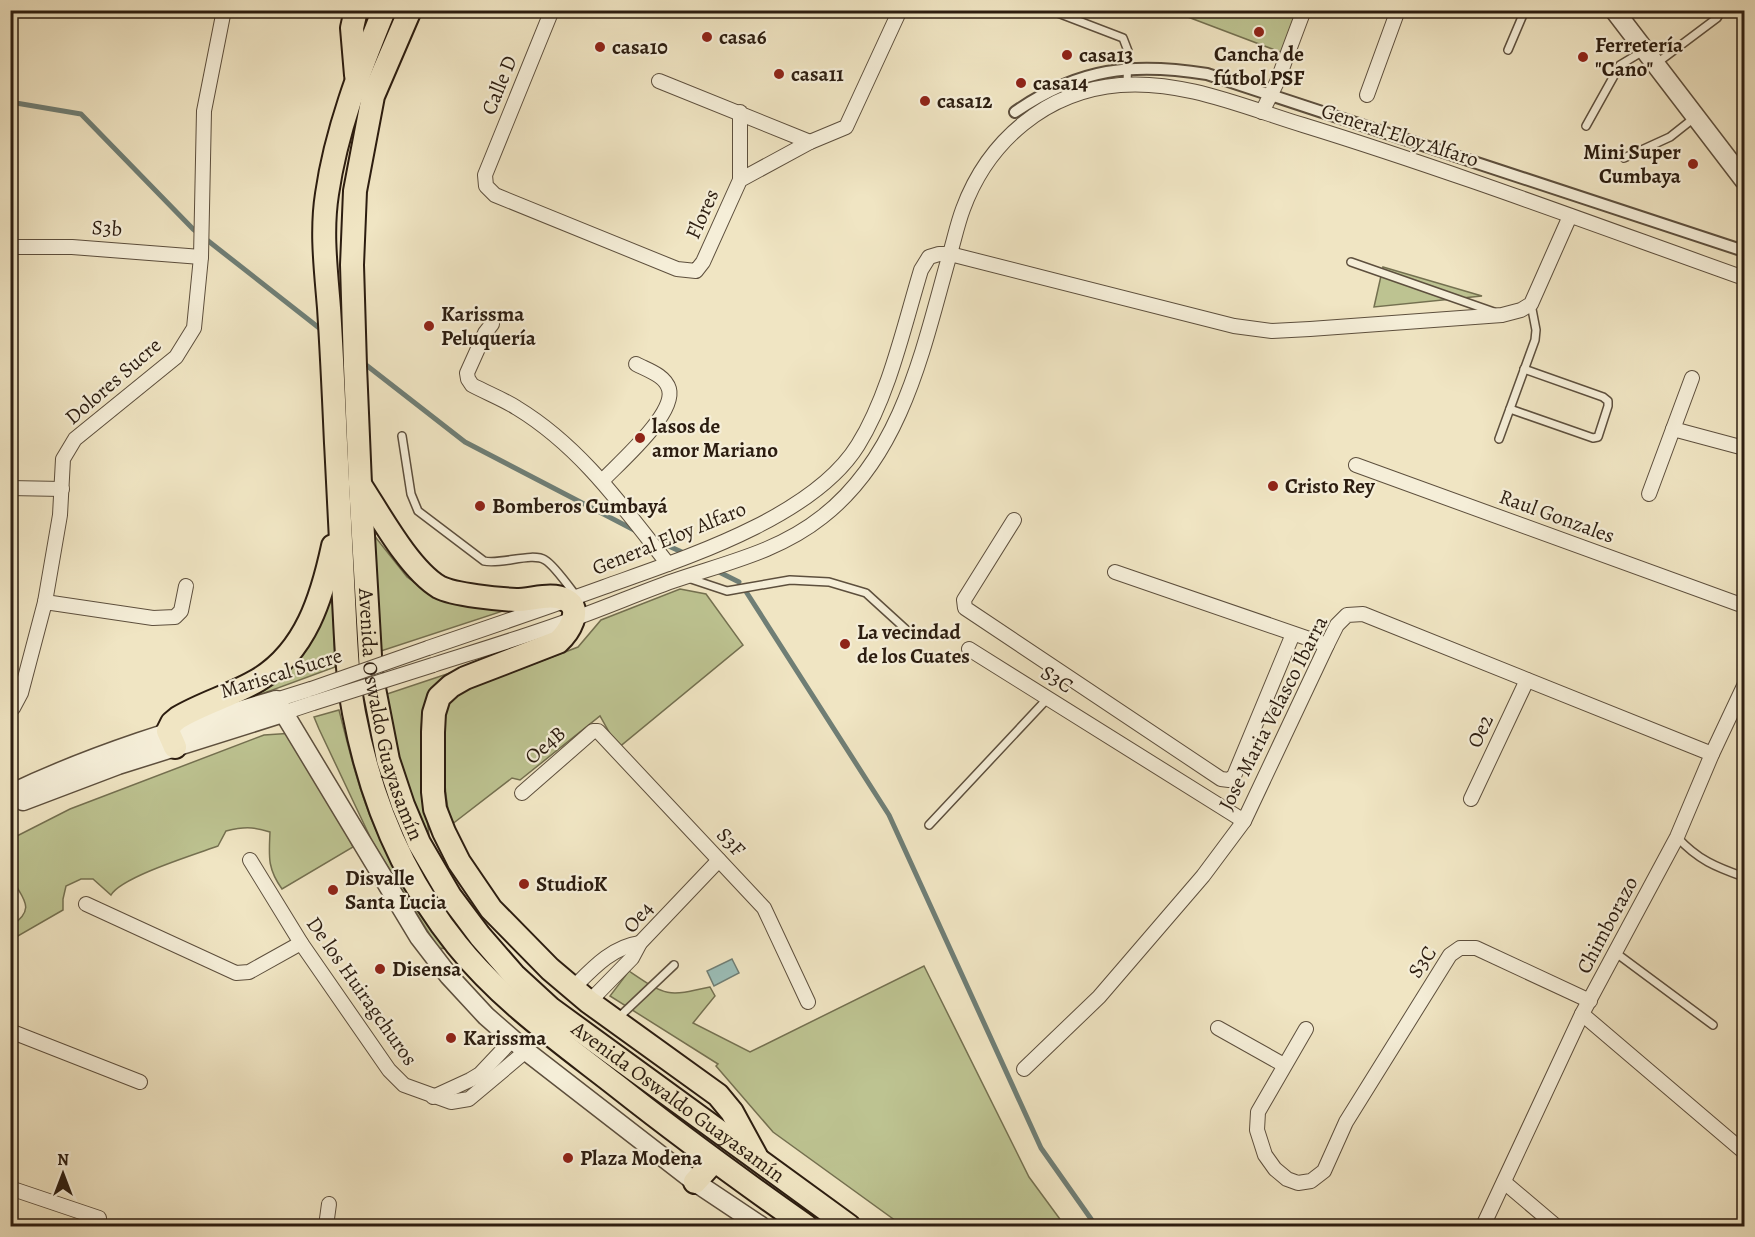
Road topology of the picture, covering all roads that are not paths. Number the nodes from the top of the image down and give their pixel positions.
1 (356, 10) edge
2 (384, 10) edge
3 (410, 10) edge
4 (421, 10) edge
5 (552, 10) edge
6 (900, 10) edge
7 (1050, 10) edge
8 (1304, 10) edge
9 (1398, 10) edge
10 (1525, 10) edge
11 (1614, 10) edge
12 (1722, 10) edge
13 (219, 12) edge
14 (1508, 50) dead end
15 (392, 53) junction
16 (1650, 57) junction
17 (1128, 70) junction
18 (659, 81) dead end
19 (357, 83) junction
20 (1127, 85) junction
21 (1270, 95) junction
22 (1367, 95) dead end
23 (740, 112) junction
24 (1015, 112) dead end
25 (1262, 112) junction
26 (1696, 117) junction
27 (1586, 126) dead end
28 (810, 142) junction
29 (1624, 158) dead end
30 (485, 175) joint
31 (740, 180) junction
32 (1744, 180) edge
33 (1570, 216) junction
34 (10, 247) edge
35 (1744, 251) edge
36 (950, 254) junction
37 (201, 257) junction
38 (1351, 262) dead end
39 (1744, 278) edge
40 (1531, 304) junction
41 (1502, 315) junction
42 (492, 324) dead end
43 (636, 364) dead end
44 (1524, 369) junction
45 (1692, 378) dead end
46 (1510, 409) junction
47 (1673, 429) junction
48 (402, 436) dead end
49 (1499, 439) dead end
50 (1744, 448) edge
51 (1356, 465) dead end
52 (602, 481) junction
53 (360, 484) junction
54 (10, 488) edge
55 (62, 489) junction
56 (1649, 494) dead end
57 (339, 512) junction
58 (1014, 520) dead end
59 (668, 564) junction
60 (1115, 572) dead end
61 (686, 577) junction
62 (186, 586) dead end
63 (45, 602) junction
64 (573, 605) junction
65 (1744, 606) edge
66 (911, 634) dead end
67 (1293, 634) junction
68 (1327, 645) junction
69 (969, 649) dead end
70 (1527, 680) junction
71 (1744, 686) edge
72 (312, 696) junction
73 (1048, 698) junction
74 (280, 706) junction
75 (13, 708) dead end
76 (596, 730) joint
77 (172, 739) junction
78 (1712, 754) junction
79 (522, 793) dead end
80 (10, 794) edge
81 (1471, 799) dead end
82 (10, 806) edge
83 (1244, 821) junction
84 (929, 825) dead end
85 (1677, 837) junction
86 (250, 860) dead end
87 (720, 860) junction
88 (1744, 877) edge
89 (86, 904) dead end
90 (301, 943) junction
91 (640, 943) junction
92 (1616, 953) junction
93 (674, 965) dead end
94 (581, 995) junction
95 (1590, 1001) junction
96 (808, 1002) dead end
97 (1582, 1014) junction
98 (615, 1020) junction
99 (1713, 1025) dead end
100 (1218, 1028) dead end
101 (1306, 1029) dead end
102 (10, 1031) edge
103 (520, 1045) junction
104 (1284, 1065) junction
105 (1024, 1069) dead end
106 (140, 1082) dead end
107 (1744, 1152) edge
108 (758, 1160) junction
109 (714, 1161) junction
110 (695, 1182) junction
111 (1504, 1182) junction
112 (10, 1188) edge
113 (328, 1204) dead end
114 (99, 1218) dead end
115 (326, 1227) edge
116 (760, 1227) edge
117 (806, 1227) edge
118 (849, 1227) edge
119 (1483, 1227) edge
120 (1556, 1227) edge

1 - 19 main road
2 - 19 main road, Avenida Oswaldo Guayasamín
3 - 15 main road, Avenida Oswaldo Guayasamín
4 - 15 main road
5 - 30 street, Calle D
6 - 28 street, Flores
7 - 17 lane
8 - 21 street
9 - 22 street
10 - 14 lane
11 - 16 street
12 - 16 lane
13 - 37 street, Dolores Sucre
15 - 53 main road, Avenida Oswaldo Guayasamín
16 - 26 street
16 - 27 lane
17 - 20 lane
17 - 21 street
17 - 24 street
18 - 23 street
19 - 57 main road, Avenida Oswaldo Guayasamín
20 - 25 street, General Eloy Alfaro
20 - 36 street, General Eloy Alfaro
21 - 25 street
21 - 35 street
23 - 28 street
23 - 31 street
25 - 33 street, General Eloy Alfaro
26 - 29 lane
26 - 32 street
28 - 31 street, Flores
30 - 31 street, Flores
33 - 39 street, General Eloy Alfaro
33 - 40 street
34 - 37 street, S3b
36 - 41 street
36 - 59 street, General Eloy Alfaro
36 - 61 street, General Eloy Alfaro
37 - 55 street, Dolores Sucre
38 - 41 lane
40 - 41 street
40 - 44 lane
42 - 52 street
43 - 52 street
44 - 46 lane
44 - 46 lane
45 - 47 street
46 - 49 lane
47 - 50 street
47 - 56 street
48 - 64 lane
51 - 65 street, Raul Gonzales
52 - 59 street
53 - 64 main road
53 - 108 main road, Avenida Oswaldo Guayasamín
54 - 55 street
55 - 63 street, Dolores Sucre
57 - 77 main road
57 - 109 main road, Avenida Oswaldo Guayasamín
58 - 67 street
59 - 64 street, General Eloy Alfaro
60 - 67 street
61 - 64 street, General Eloy Alfaro
61 - 66 lane
62 - 63 street
63 - 75 street, Dolores Sucre
64 - 72 street, Mariscal Sucre, bridge
64 - 72 street, bridge
64 - 94 main road
67 - 68 street
68 - 70 street, Jose Maria Velasco Ibarra
68 - 83 street, Jose Maria Velasco Ibarra
69 - 73 street, S3C
70 - 78 street, Jose Maria Velasco Ibarra
70 - 81 street, Oe2
71 - 78 street, Chimborazo
72 - 74 street, Mariscal Sucre
73 - 83 street, S3C
73 - 84 lane
74 - 77 street, Mariscal Sucre
74 - 103 street
76 - 79 street, Oe4B
76 - 87 street, S3F
77 - 80 street, Mariscal Sucre
77 - 82 street, Mariscal Sucre
78 - 85 street, Chimborazo
83 - 105 street, Jose Maria Velasco Ibarra
85 - 88 lane
85 - 92 street, Chimborazo
86 - 90 street, De los Huiragchuros
87 - 91 street, Oe4
87 - 96 street, S3F
89 - 90 street
90 - 103 street, De los Huiragchuros
91 - 94 street, Oe4
91 - 94 street
92 - 95 street, Chimborazo
92 - 99 lane
93 - 98 lane
94 - 98 main road
95 - 97 street, Chimborazo
95 - 104 street, S3C
97 - 107 street
97 - 111 street, Chimborazo
98 - 108 main road
100 - 104 street
101 - 104 street
102 - 106 street
103 - 110 street
108 - 118 main road, Avenida Oswaldo Guayasamín
109 - 110 main road
109 - 117 main road, Avenida Oswaldo Guayasamín
110 - 116 street
111 - 119 street, Chimborazo
111 - 120 street
112 - 114 street
113 - 115 street

